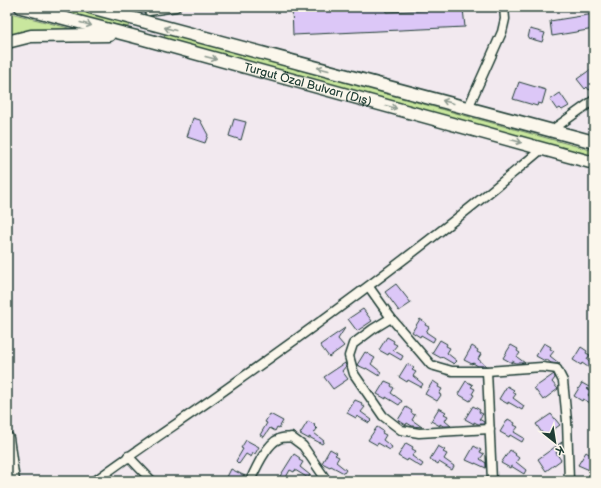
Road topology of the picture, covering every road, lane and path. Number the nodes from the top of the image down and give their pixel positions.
1 (21, 7) edge
2 (90, 7) edge
3 (176, 7) edge
4 (504, 7) edge
5 (149, 11) dead end
6 (124, 34) junction
7 (7, 42) edge
8 (594, 100) edge
9 (468, 108) junction
10 (552, 130) junction
11 (594, 142) edge
12 (543, 148) junction
13 (594, 163) edge
14 (369, 287) junction
15 (391, 318) junction
16 (487, 371) junction
17 (490, 429) junction
18 (7, 438) edge
19 (128, 456) junction
20 (13, 481) edge
21 (95, 481) edge
22 (152, 481) edge
23 (250, 481) edge
24 (326, 481) edge
25 (492, 481) edge
26 (569, 481) edge

1 -> 6 main road, Turgut Özal Bulvarı (Dış)
9 -> 2 main road, Turgut Özal Bulvarı (Dış)
3 - 5 street
4 - 9 street
6 - 7 main road
6 -> 12 main road, Turgut Özal Bulvarı (Dış)
8 - 10 street
9 - 10 main road, Turgut Özal Bulvarı (Dış)
10 - 11 main road, Turgut Özal Bulvarı (Dış)
12 - 13 main road, Turgut Özal Bulvarı (Dış)
12 - 14 street
14 - 15 street
14 - 19 street
15 - 16 street
15 - 17 street
16 - 17 street
16 - 26 street
17 - 25 street
18 - 20 main road
19 - 21 street
19 - 22 street
23 - 24 street

